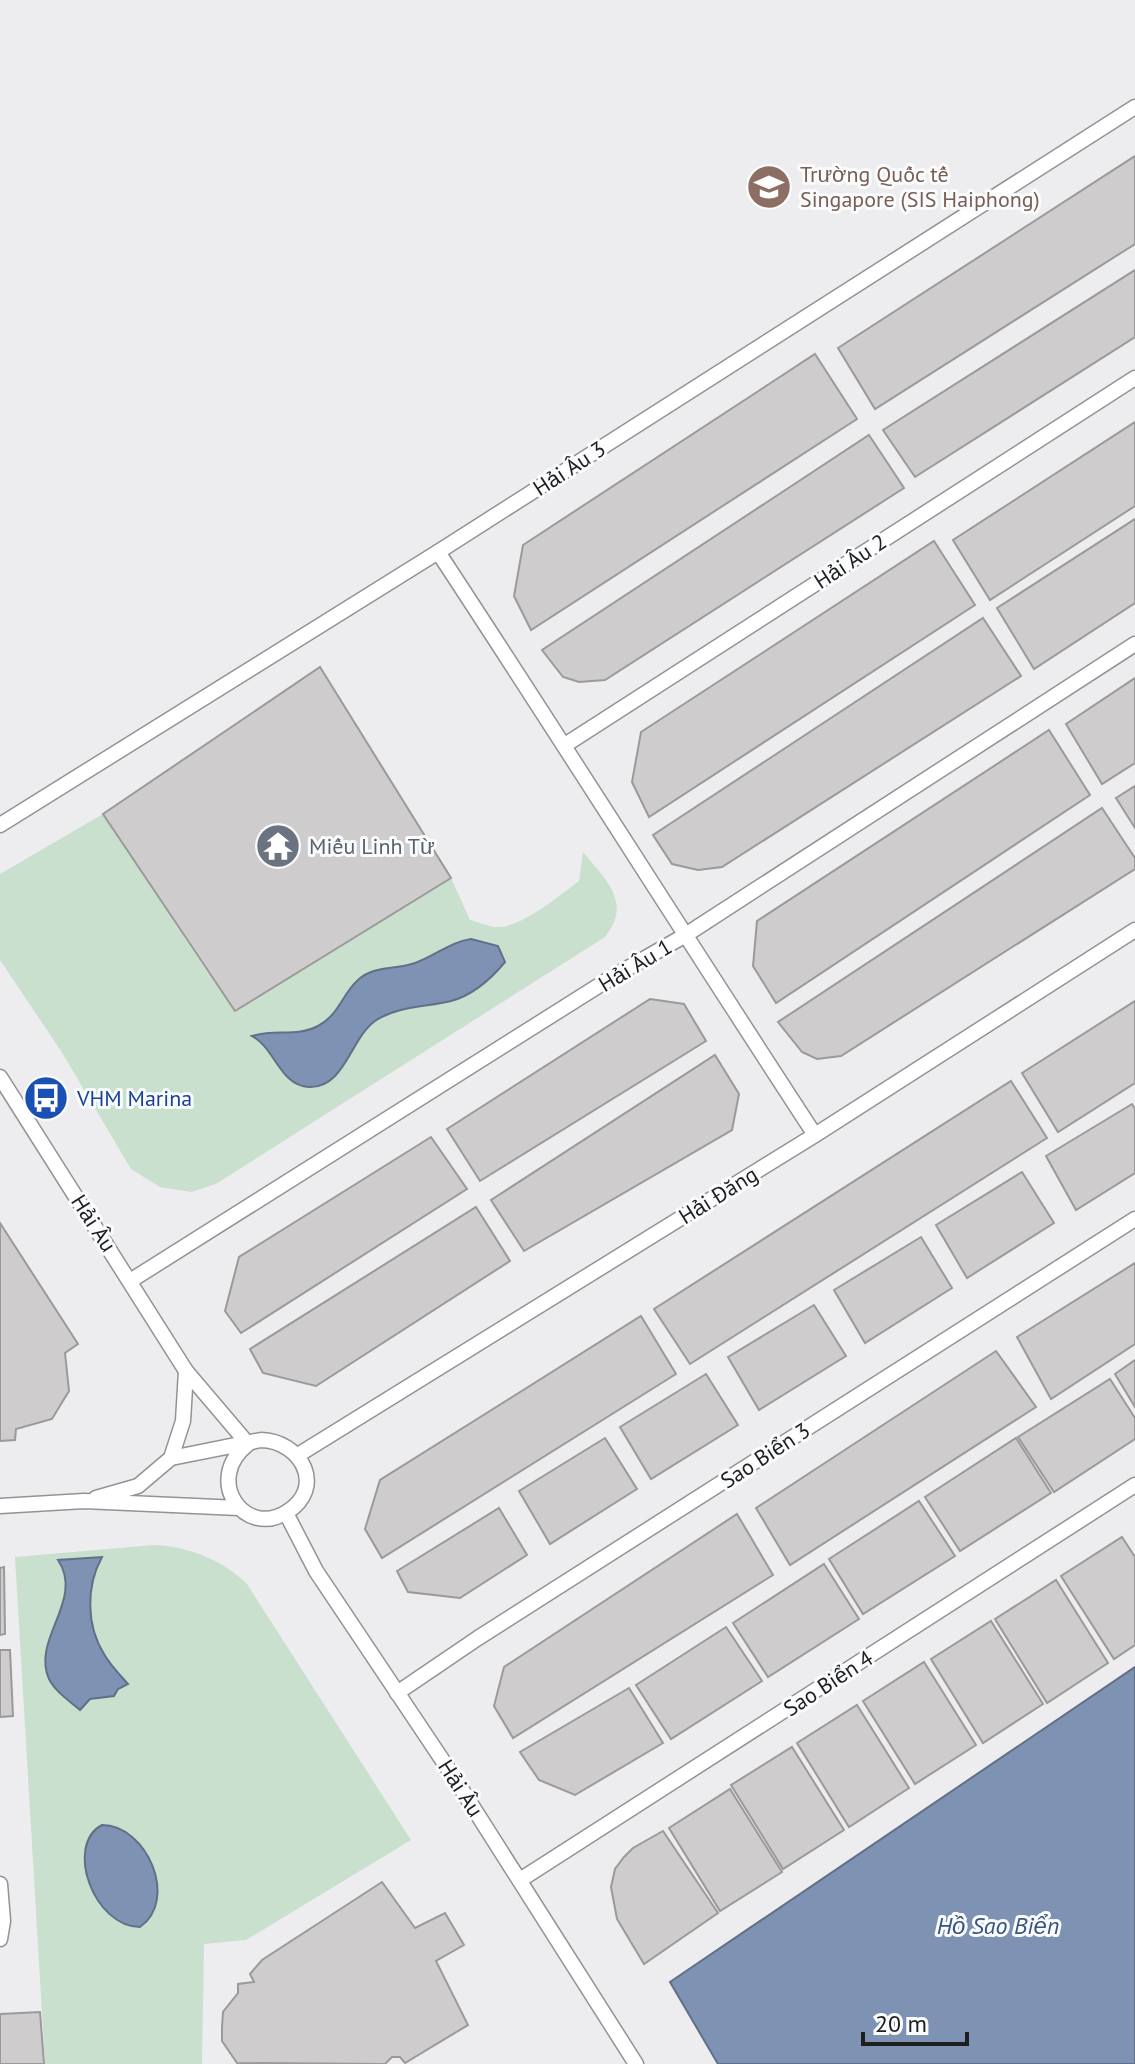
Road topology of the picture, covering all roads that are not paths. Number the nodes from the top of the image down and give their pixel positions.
1 (1135, 107) edge
2 (1135, 378) edge
3 (438, 552) junction
4 (1135, 644) edge
5 (565, 745) junction
6 (0, 825) edge
7 (1135, 930) edge
8 (684, 936) junction
9 (0, 1077) edge
10 (815, 1135) junction
11 (1135, 1219) edge
12 (130, 1281) junction
13 (186, 1371) junction
14 (248, 1444) junction
15 (298, 1455) junction
16 (171, 1458) junction
17 (1135, 1485) edge
18 (84, 1501) junction
19 (0, 1506) edge
20 (239, 1508) junction
21 (286, 1513) junction
22 (397, 1693) junction
23 (520, 1880) junction
24 (0, 1884) edge
25 (0, 1939) edge
26 (636, 2064) edge

1 - 3 lane, Hải Âu 3
2 - 5 lane, Hải Âu 2
3 - 5 lane
3 - 6 lane, Hải Âu 3
4 - 8 lane, Hải Âu 1
5 - 8 lane
7 - 10 lane, Hải Đăng
8 - 10 lane
8 - 12 lane, Hải Âu 1
9 - 12 lane, Hải Âu
10 - 15 lane, Hải Đăng
11 - 22 lane, Sao Biển 3
12 - 13 lane, Hải Âu
13 - 14 lane, Hải Âu
13 - 16 lane
14 - 15 lane
14 - 16 lane
14 - 20 lane
15 - 21 lane
16 - 18 lane
17 - 23 lane, Sao Biển 4
18 - 19 lane
18 - 20 lane
20 - 21 lane
21 - 22 lane, Hải Âu
22 - 23 lane, Hải Âu
23 - 26 lane, Hải Âu
24 - 25 lane

